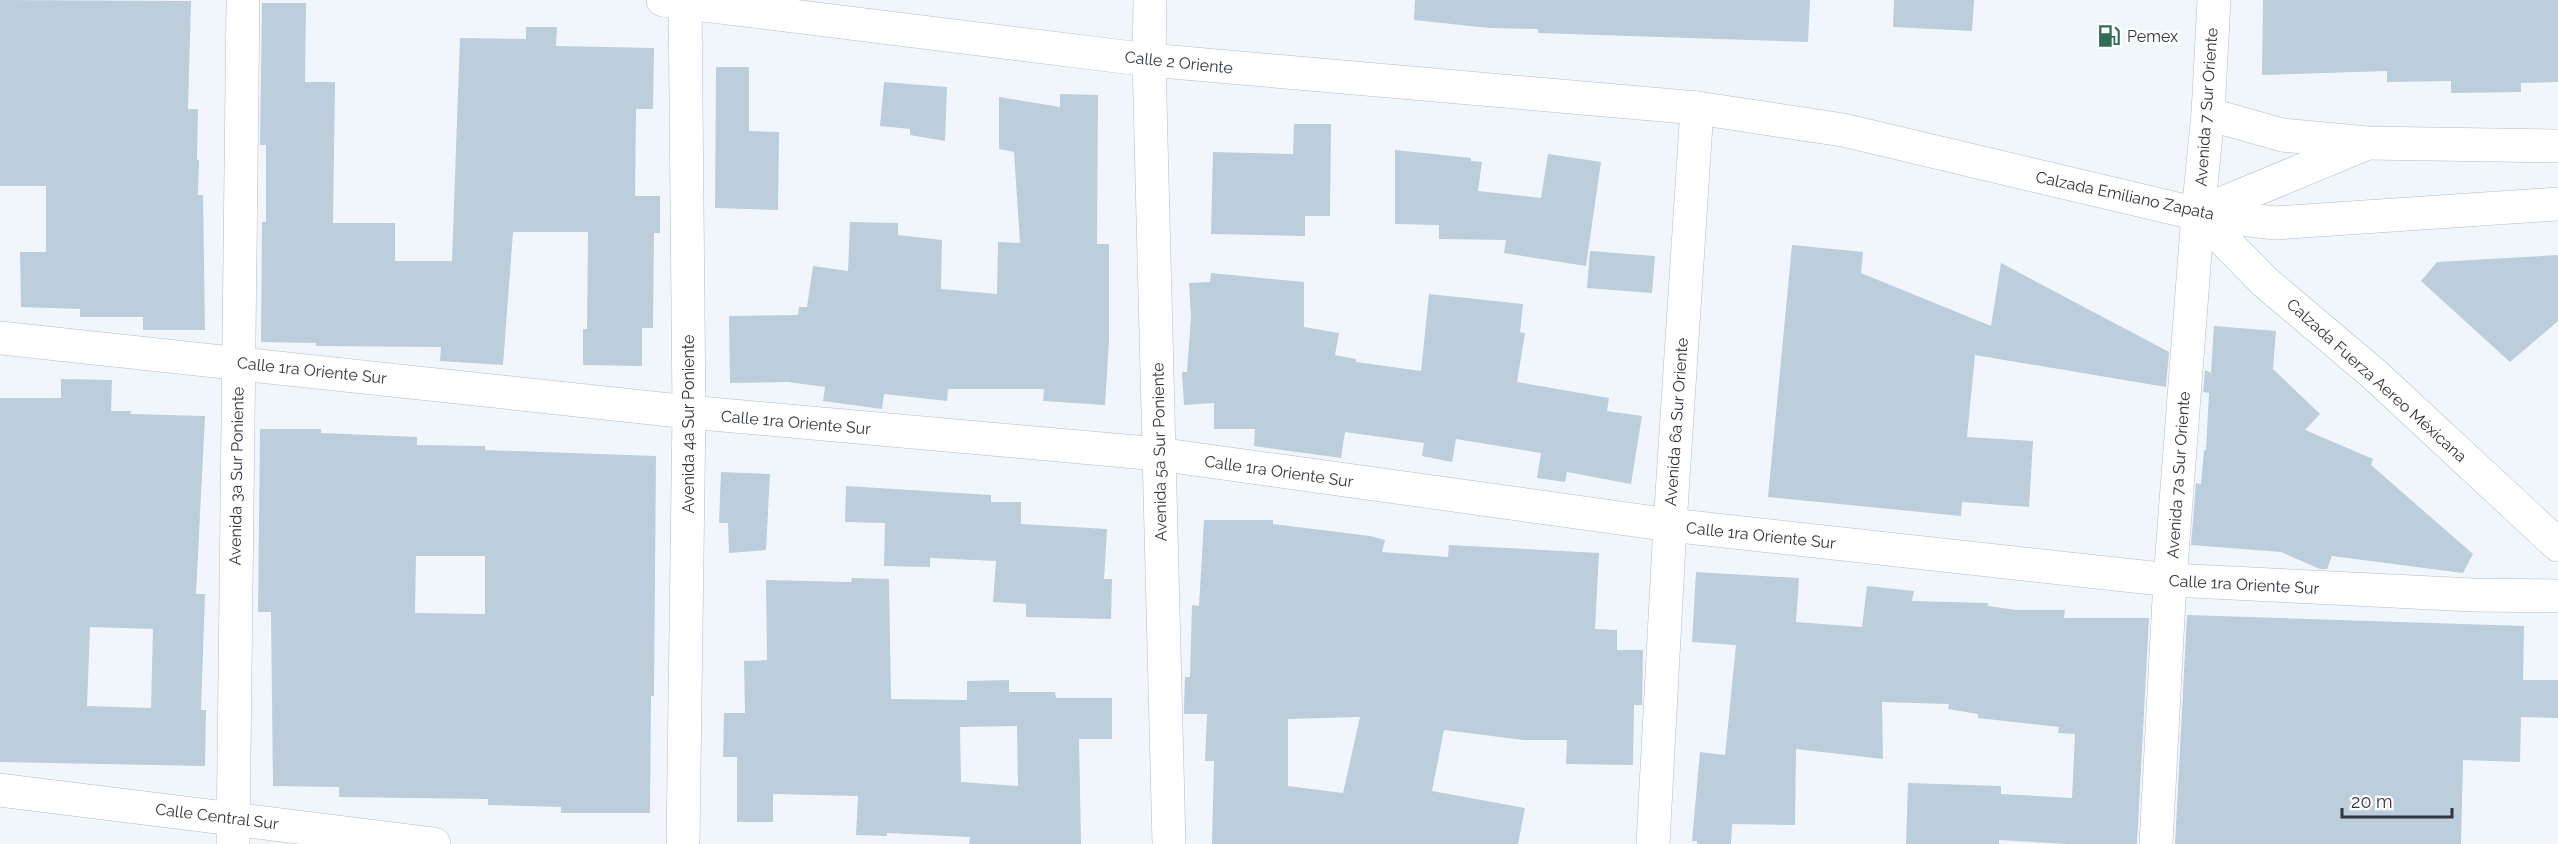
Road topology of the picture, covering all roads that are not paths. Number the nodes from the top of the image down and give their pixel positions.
1 (243, 0) edge
2 (1150, 0) edge
3 (2214, 0) edge
4 (678, 1) edge
5 (1149, 60) junction
6 (1697, 108) junction
7 (2208, 114) junction
8 (2367, 143) junction
9 (2558, 146) edge
10 (2558, 204) edge
11 (2198, 214) junction
12 (0, 338) edge
13 (237, 362) junction
14 (689, 412) junction
15 (1158, 454) junction
16 (1670, 525) junction
17 (2558, 545) edge
18 (2170, 580) junction
19 (2558, 596) edge
20 (0, 790) edge
21 (233, 831) edge
22 (434, 844) edge
23 (683, 844) edge
24 (1169, 844) edge
25 (1653, 844) edge
26 (2156, 844) edge

1 - 13 street, Avenida 3a Sur Poniente
2 - 5 street, Avenida 5a Sur Poniente
3 - 7 street, Avenida 7 Sur Oriente
4 - 5 street, Calle 2 Oriente
4 - 14 street, Avenida 4a Sur Poniente
5 - 6 street, Calle 2 Oriente
5 - 15 street, Avenida 5a Sur Poniente
6 - 11 street, Calzada Emiliano Zapata
6 - 16 street, Avenida 6a Sur Oriente
7 - 8 street
7 - 11 street, Avenida 7 Sur Oriente
8 - 9 street
8 - 11 street
10 - 11 street, Calzada Emiliano Zapata
11 - 17 street, Calzada Fuerza Aereo Méxicana
11 - 18 street, Avenida 7a Sur Oriente
12 - 13 street, Calle 1ra Oriente Sur
13 - 14 street, Calle 1ra Oriente Sur
13 - 21 street, Avenida 3a Sur Poniente
14 - 15 street, Calle 1ra Oriente Sur
14 - 23 street, Avenida 4a Sur Poniente
15 - 16 street, Calle 1ra Oriente Sur
15 - 24 street, Avenida 5a Sur Poniente
16 - 18 street, Calle 1ra Oriente Sur
16 - 25 street, Avenida 6a Sur Oriente
18 - 19 street, Calle 1ra Oriente Sur
18 - 26 street, Avenida 7a Sur Oriente
20 - 21 street, Calle Central Sur
21 - 22 street, Calle Central Sur

